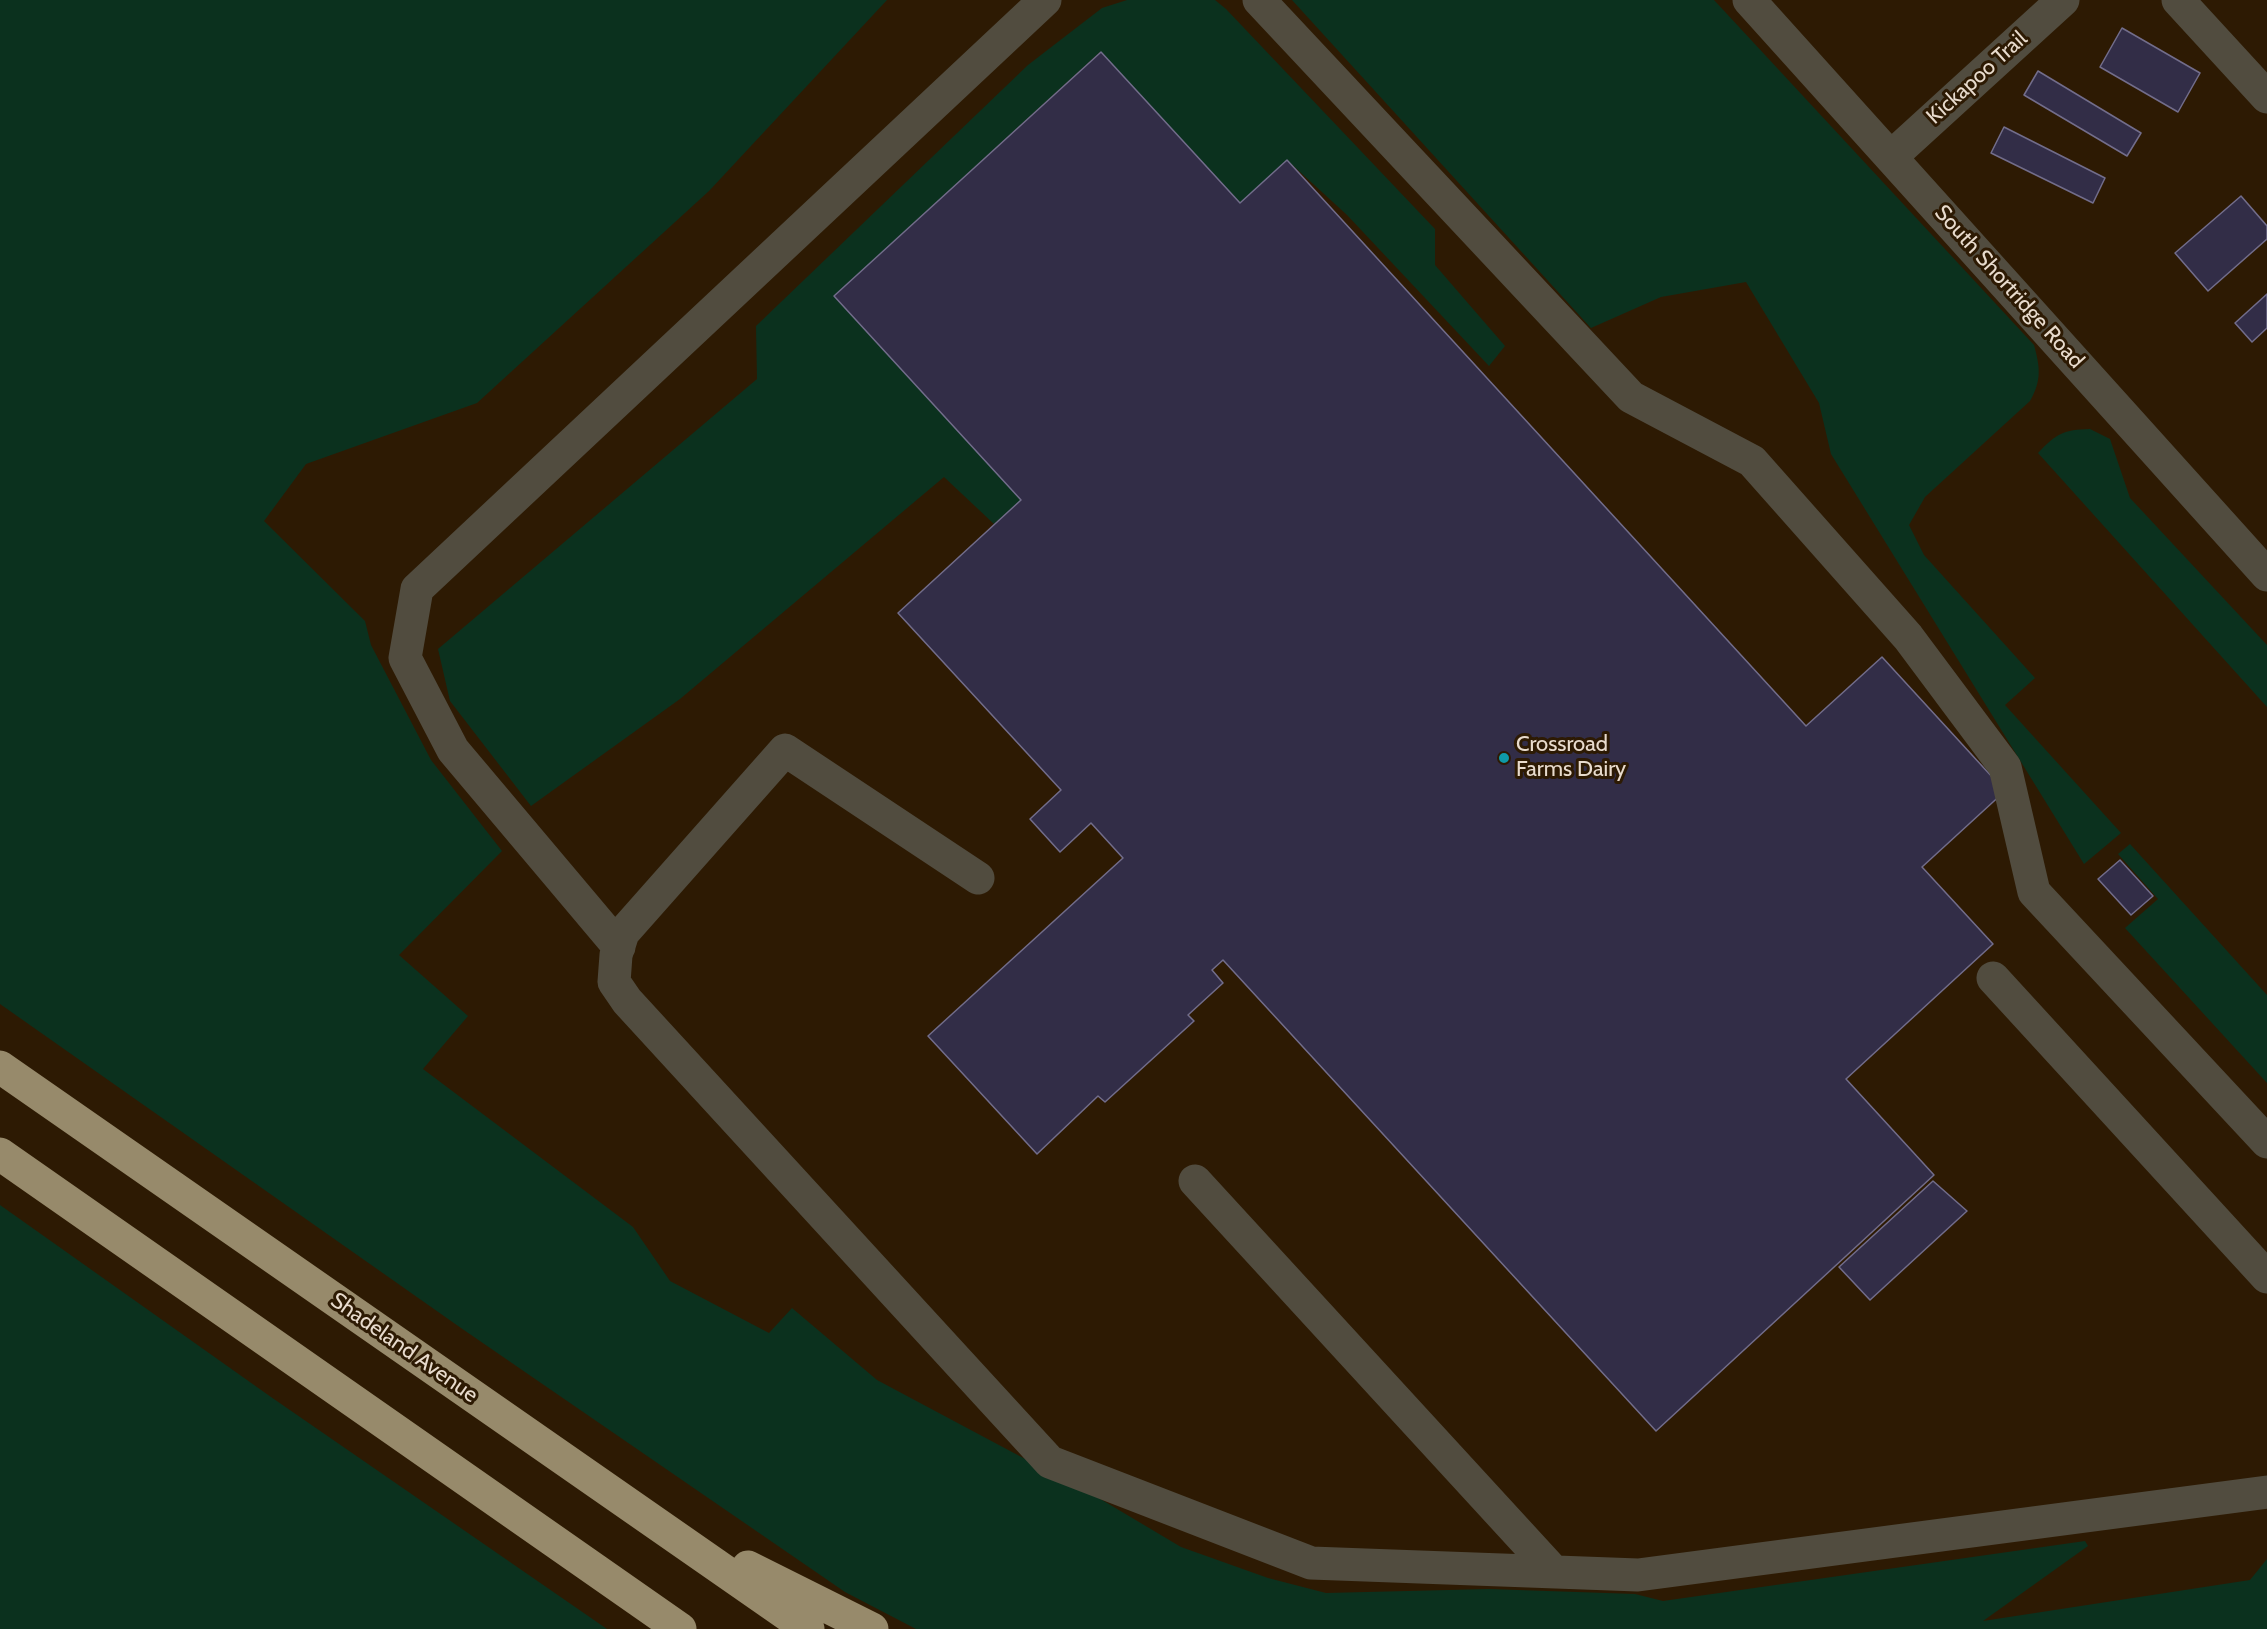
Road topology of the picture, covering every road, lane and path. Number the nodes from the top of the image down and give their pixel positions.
1 (1045, 0) edge
2 (1259, 0) edge
3 (1749, 0) edge
4 (2063, 0) edge
5 (2178, 0) edge
6 (2267, 97) edge
7 (1892, 156) junction
8 (2267, 575) edge
9 (978, 878) dead end
10 (619, 947) junction
11 (1993, 978) dead end
12 (0, 1067) edge
13 (2267, 1142) edge
14 (0, 1155) edge
15 (1195, 1181) dead end
16 (2267, 1277) edge
17 (2267, 1492) edge
18 (644, 1515) junction
19 (1554, 1572) junction
20 (680, 1629) edge
21 (808, 1629) edge
22 (872, 1629) edge

1 - 10 street
2 - 13 street
3 - 7 street, South Shortridge Road
4 - 7 street, Kickapoo Trail
5 - 6 street
7 - 8 street, South Shortridge Road
9 - 10 street
10 - 19 street
11 - 16 street
12 - 18 highway, Shadeland Avenue
14 - 20 highway
15 - 19 street
17 - 19 street
18 - 21 highway, Shadeland Avenue
18 - 22 highway

